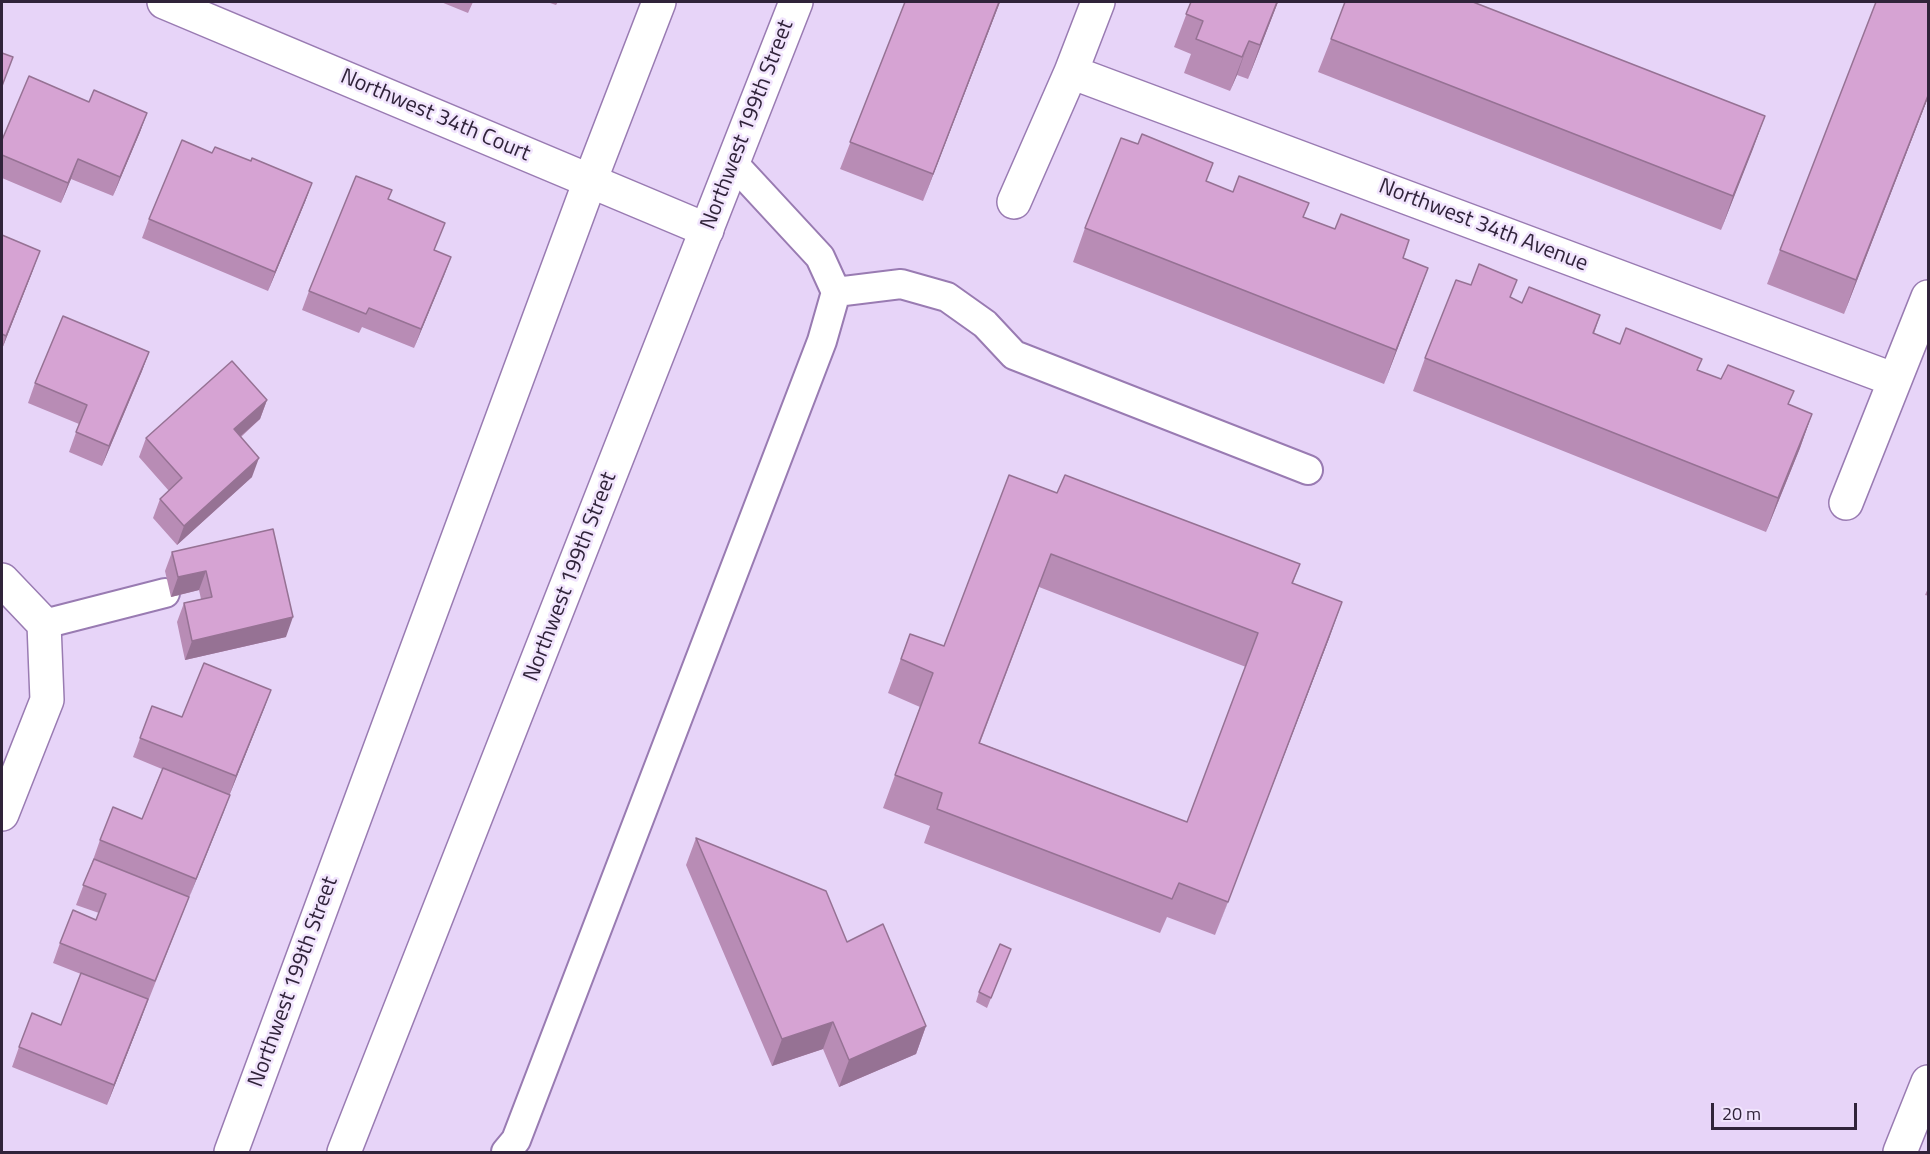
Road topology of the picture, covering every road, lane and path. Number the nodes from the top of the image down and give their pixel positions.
1 (164, 2) edge
2 (659, 2) edge
3 (796, 2) edge
4 (1098, 2) edge
5 (1071, 72) junction
6 (733, 163) junction
7 (590, 181) junction
8 (1014, 202) dead end
9 (707, 230) junction
10 (836, 292) junction
11 (1929, 297) edge
12 (1895, 380) junction
13 (1308, 470) dead end
14 (1846, 503) dead end
15 (2, 580) edge
16 (165, 593) dead end
17 (44, 624) junction
18 (2, 814) edge
19 (1929, 1082) edge
20 (231, 1152) edge
21 (344, 1152) edge
22 (506, 1152) edge
23 (1900, 1152) edge

1 - 7 main road, Northwest 34th Court
2 - 7 main road, Northwest 199th Street
3 - 6 main road, Northwest 199th Street
4 - 5 main road
5 - 8 main road
5 - 12 main road, Northwest 34th Avenue
6 - 9 main road, Northwest 199th Street
6 - 10 lane
7 - 9 main road, Northwest 34th Court
7 - 20 main road, Northwest 199th Street
9 - 21 main road, Northwest 199th Street
10 - 13 lane
10 - 22 lane
11 - 12 main road
12 - 14 main road
15 - 17 main road
16 - 17 lane
17 - 18 main road
19 - 23 main road

